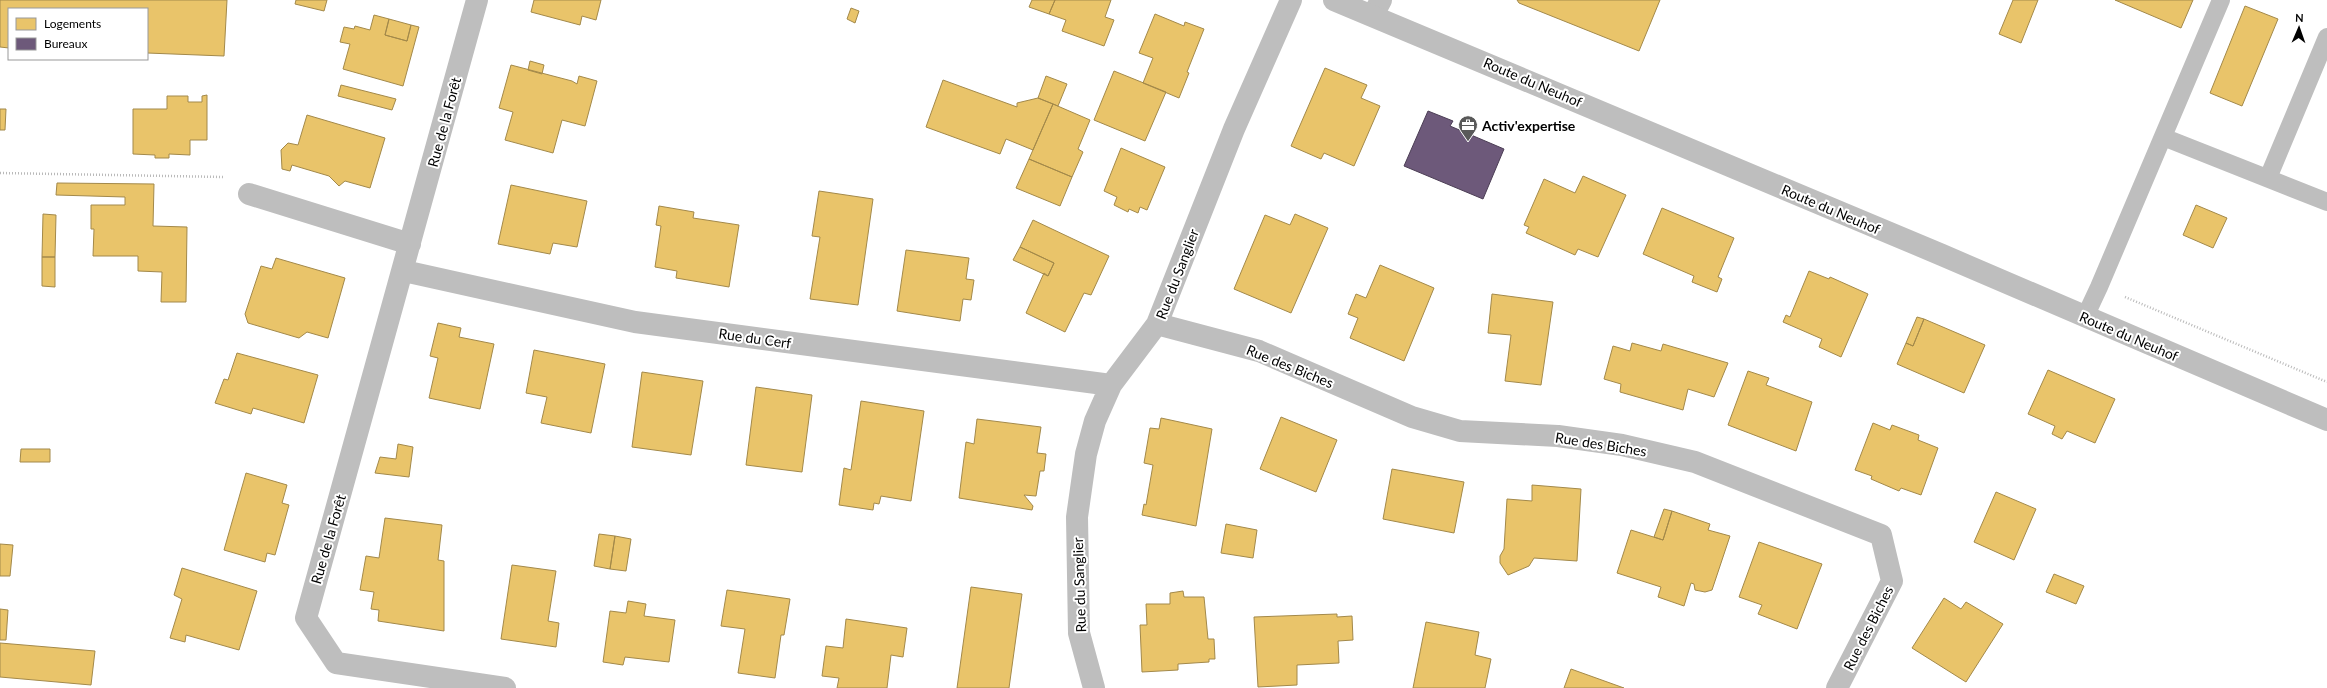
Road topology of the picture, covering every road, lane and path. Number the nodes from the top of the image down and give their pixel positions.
1 (477, 0) edge
2 (1291, 0) edge
3 (1334, 0) edge
4 (2221, 0) edge
5 (1377, 7) edge
6 (2327, 37) edge
7 (2162, 137) junction
8 (0, 173) edge
9 (2268, 178) junction
10 (249, 194) joint
11 (2327, 202) edge
12 (410, 244) junction
13 (404, 271) junction
14 (2085, 317) junction
15 (1157, 324) junction
16 (1110, 385) junction
17 (2327, 420) edge
18 (505, 688) edge
19 (1094, 688) edge
20 (1837, 688) edge

1 - 12 street, Rue de la Forêt
2 - 15 street, Rue du Sanglier
3 - 5 street, Route du Neuhof
4 - 7 lane
5 - 14 street, Route du Neuhof
6 - 9 lane
7 - 9 lane
7 - 14 lane
8 - 10 path
9 - 11 lane
10 - 12 street
12 - 13 street, Rue de la Forêt
13 - 16 street, Rue du Cerf
13 - 18 street, Rue de la Forêt
14 - 17 street, Route du Neuhof
15 - 16 street, Rue du Sanglier
15 - 20 street, Rue des Biches
16 - 19 street, Rue du Sanglier

